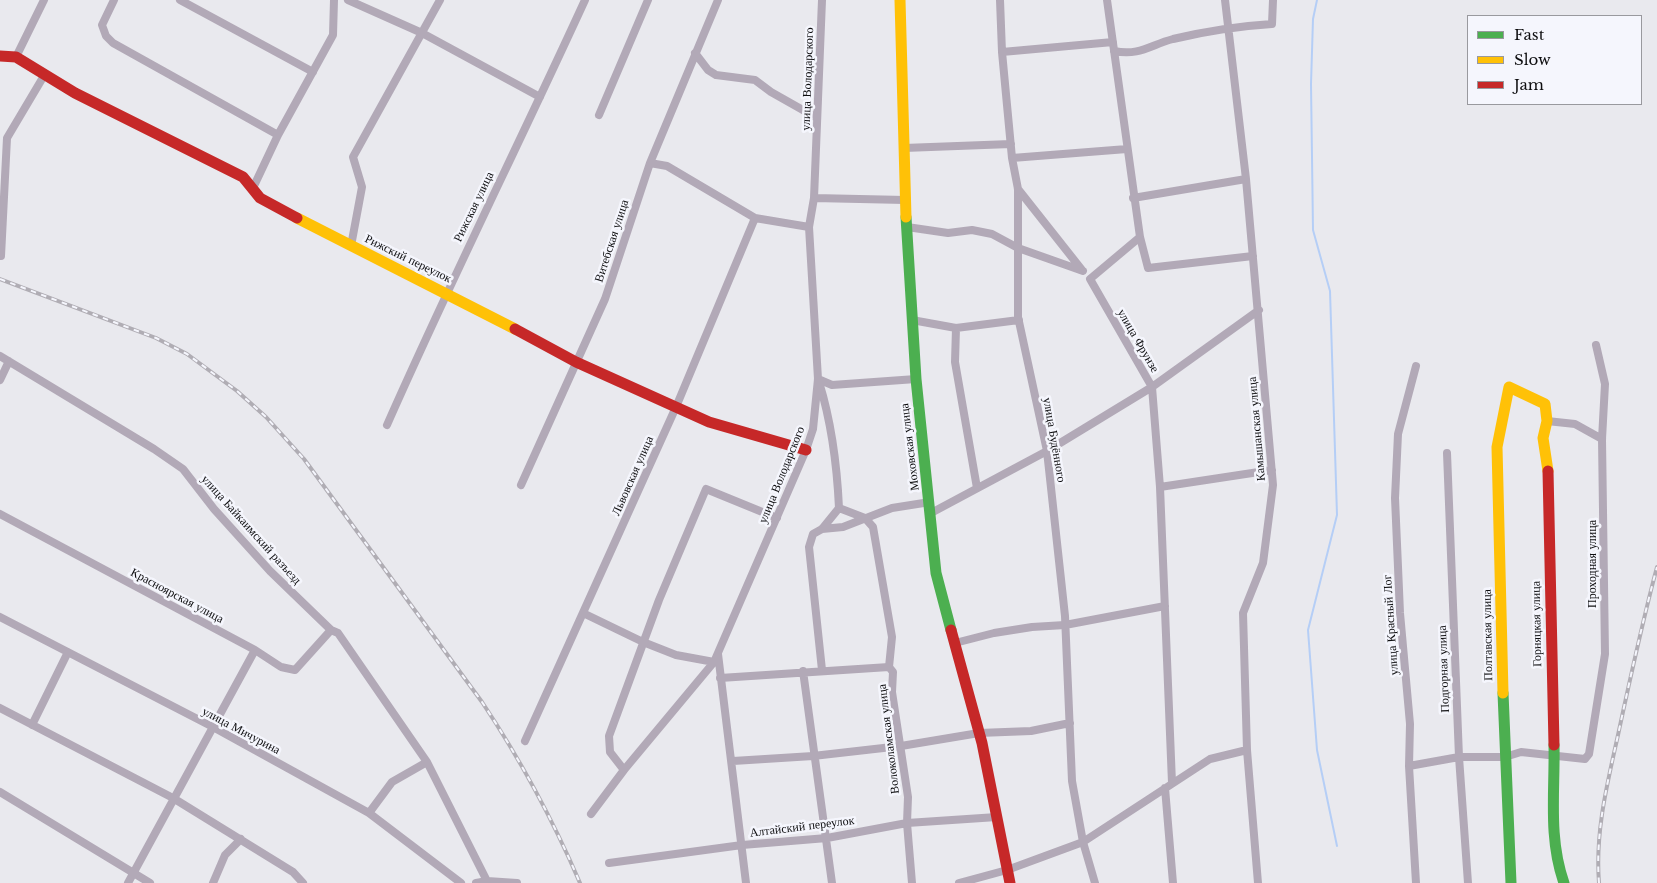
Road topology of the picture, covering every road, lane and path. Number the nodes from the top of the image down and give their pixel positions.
1 (44, 0) edge
2 (114, 0) edge
3 (180, 0) edge
4 (334, 0) edge
5 (348, 0) edge
6 (440, 0) edge
7 (585, 0) edge
8 (648, 0) edge
9 (718, 0) edge
10 (822, 0) edge
11 (900, 0) edge
12 (1000, 0) edge
13 (1107, 0) edge
14 (1225, 0) edge
15 (1273, 0) edge
16 (1227, 27) junction
17 (422, 33) junction
18 (1113, 42) junction
19 (1114, 51) junction
20 (1002, 52) junction
21 (695, 53) junction
22 (0, 56) edge
23 (16, 57) junction
24 (313, 72) junction
25 (45, 74) junction
26 (540, 97) junction
27 (599, 115) dead end
28 (817, 118) junction
29 (278, 135) junction
30 (1011, 144) junction
31 (904, 148) junction
32 (1127, 149) junction
33 (1012, 158) junction
34 (650, 164) junction
35 (1246, 179) junction
36 (253, 188) junction
37 (1018, 189) junction
38 (814, 198) junction
39 (1134, 198) junction
40 (905, 200) junction
41 (754, 218) junction
42 (809, 226) junction
43 (907, 227) junction
44 (1140, 237) junction
45 (351, 246) junction
46 (1018, 248) junction
47 (1, 256) dead end
48 (1253, 256) junction
49 (1084, 271) junction
50 (1090, 279) junction
51 (446, 292) junction
52 (1259, 310) junction
53 (912, 320) junction
54 (1019, 320) junction
55 (956, 328) junction
56 (1596, 345) dead end
57 (0, 356) edge
58 (9, 361) junction
59 (576, 362) junction
60 (1416, 366) dead end
61 (818, 379) junction
62 (916, 379) junction
63 (0, 380) edge
64 (1152, 387) junction
65 (676, 407) junction
66 (1547, 421) junction
67 (387, 425) dead end
68 (1602, 439) junction
69 (806, 450) junction
70 (1047, 451) junction
71 (1448, 453) dead end
72 (1272, 470) junction
73 (521, 485) dead end
74 (1160, 487) junction
75 (977, 488) junction
76 (931, 507) junction
77 (840, 508) junction
78 (0, 514) edge
79 (777, 518) junction
80 (865, 518) junction
81 (822, 529) junction
82 (1165, 606) junction
83 (583, 612) junction
84 (0, 617) edge
85 (1065, 625) junction
86 (331, 630) junction
87 (643, 642) junction
88 (955, 643) junction
89 (254, 650) junction
90 (68, 652) junction
91 (718, 654) junction
92 (714, 662) junction
93 (889, 667) junction
94 (822, 670) junction
95 (802, 671) junction
96 (720, 678) junction
97 (2, 709) edge
98 (0, 718) edge
99 (1070, 722) junction
100 (32, 725) junction
101 (213, 728) junction
102 (979, 733) junction
103 (525, 741) dead end
104 (901, 746) junction
105 (1247, 750) junction
106 (1558, 755) junction
107 (813, 756) junction
108 (1459, 757) junction
109 (1505, 757) junction
110 (733, 761) junction
111 (427, 762) junction
112 (1409, 766) junction
113 (624, 770) junction
114 (1172, 783) junction
115 (1165, 788) junction
116 (0, 792) edge
117 (172, 798) junction
118 (369, 813) junction
119 (591, 814) dead end
120 (997, 816) junction
121 (907, 823) junction
122 (827, 838) junction
123 (241, 839) junction
124 (1083, 842) junction
125 (742, 845) junction
126 (609, 863) dead end
127 (1007, 870) junction
128 (132, 873) junction
129 (488, 881) junction
130 (128, 883) edge
131 (150, 883) edge
132 (213, 883) edge
133 (303, 883) edge
134 (461, 883) edge
135 (476, 883) edge
136 (517, 883) edge
137 (746, 883) edge
138 (832, 883) edge
139 (912, 883) edge
140 (959, 883) edge
141 (1010, 883) edge
142 (1094, 883) edge
143 (1173, 883) edge
144 (1258, 883) edge
145 (1416, 883) edge
146 (1468, 883) edge
147 (1511, 883) edge
148 (1564, 883) edge

1 - 23 street
2 - 29 street
3 - 24 street
4 - 24 street
5 - 17 street
6 - 17 street
7 - 26 street, Рижская улица
8 - 27 street
9 - 21 street, Витебская улица
10 - 28 street, улица Володарского
11 - 31 street, Моховская улица
12 - 20 street, улица Будённого
13 - 18 street
14 - 16 street, Камышанская улица
15 - 16 street
16 - 19 street
16 - 35 street, Камышанская улица
17 - 26 street
17 - 45 street
18 - 19 street
18 - 20 street
19 - 32 street
20 - 30 street, улица Будённого
21 - 28 street
21 - 34 street, Витебская улица
22 - 23 street
23 - 25 street, Рижский переулок
24 - 29 street
25 - 36 street, Рижский переулок
25 - 47 street
26 - 51 street, Рижская улица
28 - 38 street, улица Володарского
29 - 36 street
30 - 31 street
30 - 33 street, улица Будённого
31 - 40 street, Моховская улица
32 - 33 street
32 - 39 street
33 - 37 street, улица Будённого
34 - 41 street
34 - 59 street, Витебская улица
35 - 39 street
35 - 48 street, Камышанская улица
36 - 45 street, Рижский переулок
37 - 46 street, улица Будённого
37 - 49 street, улица Фрунзе
38 - 40 street
38 - 42 street, улица Володарского
39 - 44 street
40 - 43 street, Моховская улица
41 - 42 street
41 - 65 street, Львовская улица
42 - 61 street, улица Володарского
43 - 46 street
43 - 53 street, Моховская улица
44 - 48 street
44 - 50 street
45 - 51 street, Рижский переулок
46 - 49 street
46 - 54 street, улица Будённого
48 - 52 street, Камышанская улица
49 - 50 street, улица Фрунзе
50 - 64 street, улица Фрунзе
51 - 59 street, Рижский переулок
51 - 67 street, Рижская улица
52 - 64 street
52 - 72 street, Камышанская улица
53 - 55 street
53 - 62 street, Моховская улица
54 - 55 street
54 - 70 street, улица Будённого
55 - 75 street
56 - 68 street, Проходная улица
57 - 58 street, улица Байкаимский разъезд
58 - 63 street
58 - 86 street, улица Байкаимский разъезд
59 - 65 street, Рижский переулок
59 - 73 street, Витебская улица
60 - 112 street, улица Красный Лог
61 - 62 street
61 - 69 street, улица Володарского
61 - 77 street
62 - 76 street, Моховская улица
64 - 70 street
64 - 74 street, улица Фрунзе
65 - 69 street, Рижский переулок
65 - 83 street, Львовская улица
66 - 68 street
66 - 106 street, Горняцкая улица
66 - 109 street, Полтавская улица
68 - 106 street, Проходная улица
69 - 79 street, улица Володарского
70 - 75 street
70 - 85 street, улица Будённого
71 - 108 street, Подгорная улица
72 - 74 street
72 - 105 street, Камышанская улица
74 - 82 street, улица Фрунзе
75 - 76 street
76 - 80 street
76 - 88 street, Моховская улица
77 - 80 street
77 - 81 street
78 - 89 street, Красноярская улица
79 - 87 street
79 - 91 street, улица Володарского
80 - 81 street
80 - 93 street, Волоколамская улица
81 - 94 street
82 - 85 street
82 - 114 street, улица Фрунзе
83 - 87 street
83 - 103 street, Львовская улица
84 - 90 street, улица Мичурина
85 - 88 street
85 - 99 street, улица Будённого
86 - 89 street, Красноярская улица
86 - 111 street, улица Байкаимский разъезд
87 - 92 street
87 - 113 street
88 - 102 street, Моховская улица
89 - 101 street
90 - 100 street
90 - 101 street, улица Мичурина
91 - 92 street, улица Володарского
91 - 96 street
92 - 113 street, улица Володарского
93 - 94 street
93 - 104 street, Волоколамская улица
94 - 95 street
95 - 96 street
95 - 107 street
96 - 110 street
97 - 98 street
97 - 100 street
99 - 102 street
99 - 124 street, улица Будённого
100 - 117 street
101 - 117 street
101 - 118 street, улица Мичурина
102 - 104 street
102 - 120 street, Моховская улица
104 - 107 street
104 - 121 street, Волоколамская улица
105 - 114 street
105 - 144 street, Камышанская улица
106 - 109 street
106 - 148 street, Горняцкая улица
107 - 110 street
107 - 122 street
108 - 109 street
108 - 112 street
108 - 146 street, Подгорная улица
109 - 147 street, Полтавская улица
110 - 125 street
111 - 118 street
111 - 129 street, улица Байкаимский разъезд
112 - 145 street, улица Красный Лог
113 - 119 street, улица Володарского
114 - 115 street
115 - 124 street
115 - 143 street
116 - 128 street
117 - 123 street
117 - 128 street
118 - 134 street, улица Мичурина
120 - 121 street, Алтайский переулок
120 - 127 street, Моховская улица
121 - 122 street, Алтайский переулок
121 - 139 street, Волоколамская улица
122 - 125 street, Алтайский переулок
122 - 138 street
123 - 132 street
123 - 133 street
124 - 127 street
124 - 142 street, улица Будённого
125 - 126 street, Алтайский переулок
125 - 137 street
127 - 140 street
127 - 141 street, Моховская улица
128 - 130 street
128 - 131 street
129 - 135 street
129 - 136 street

